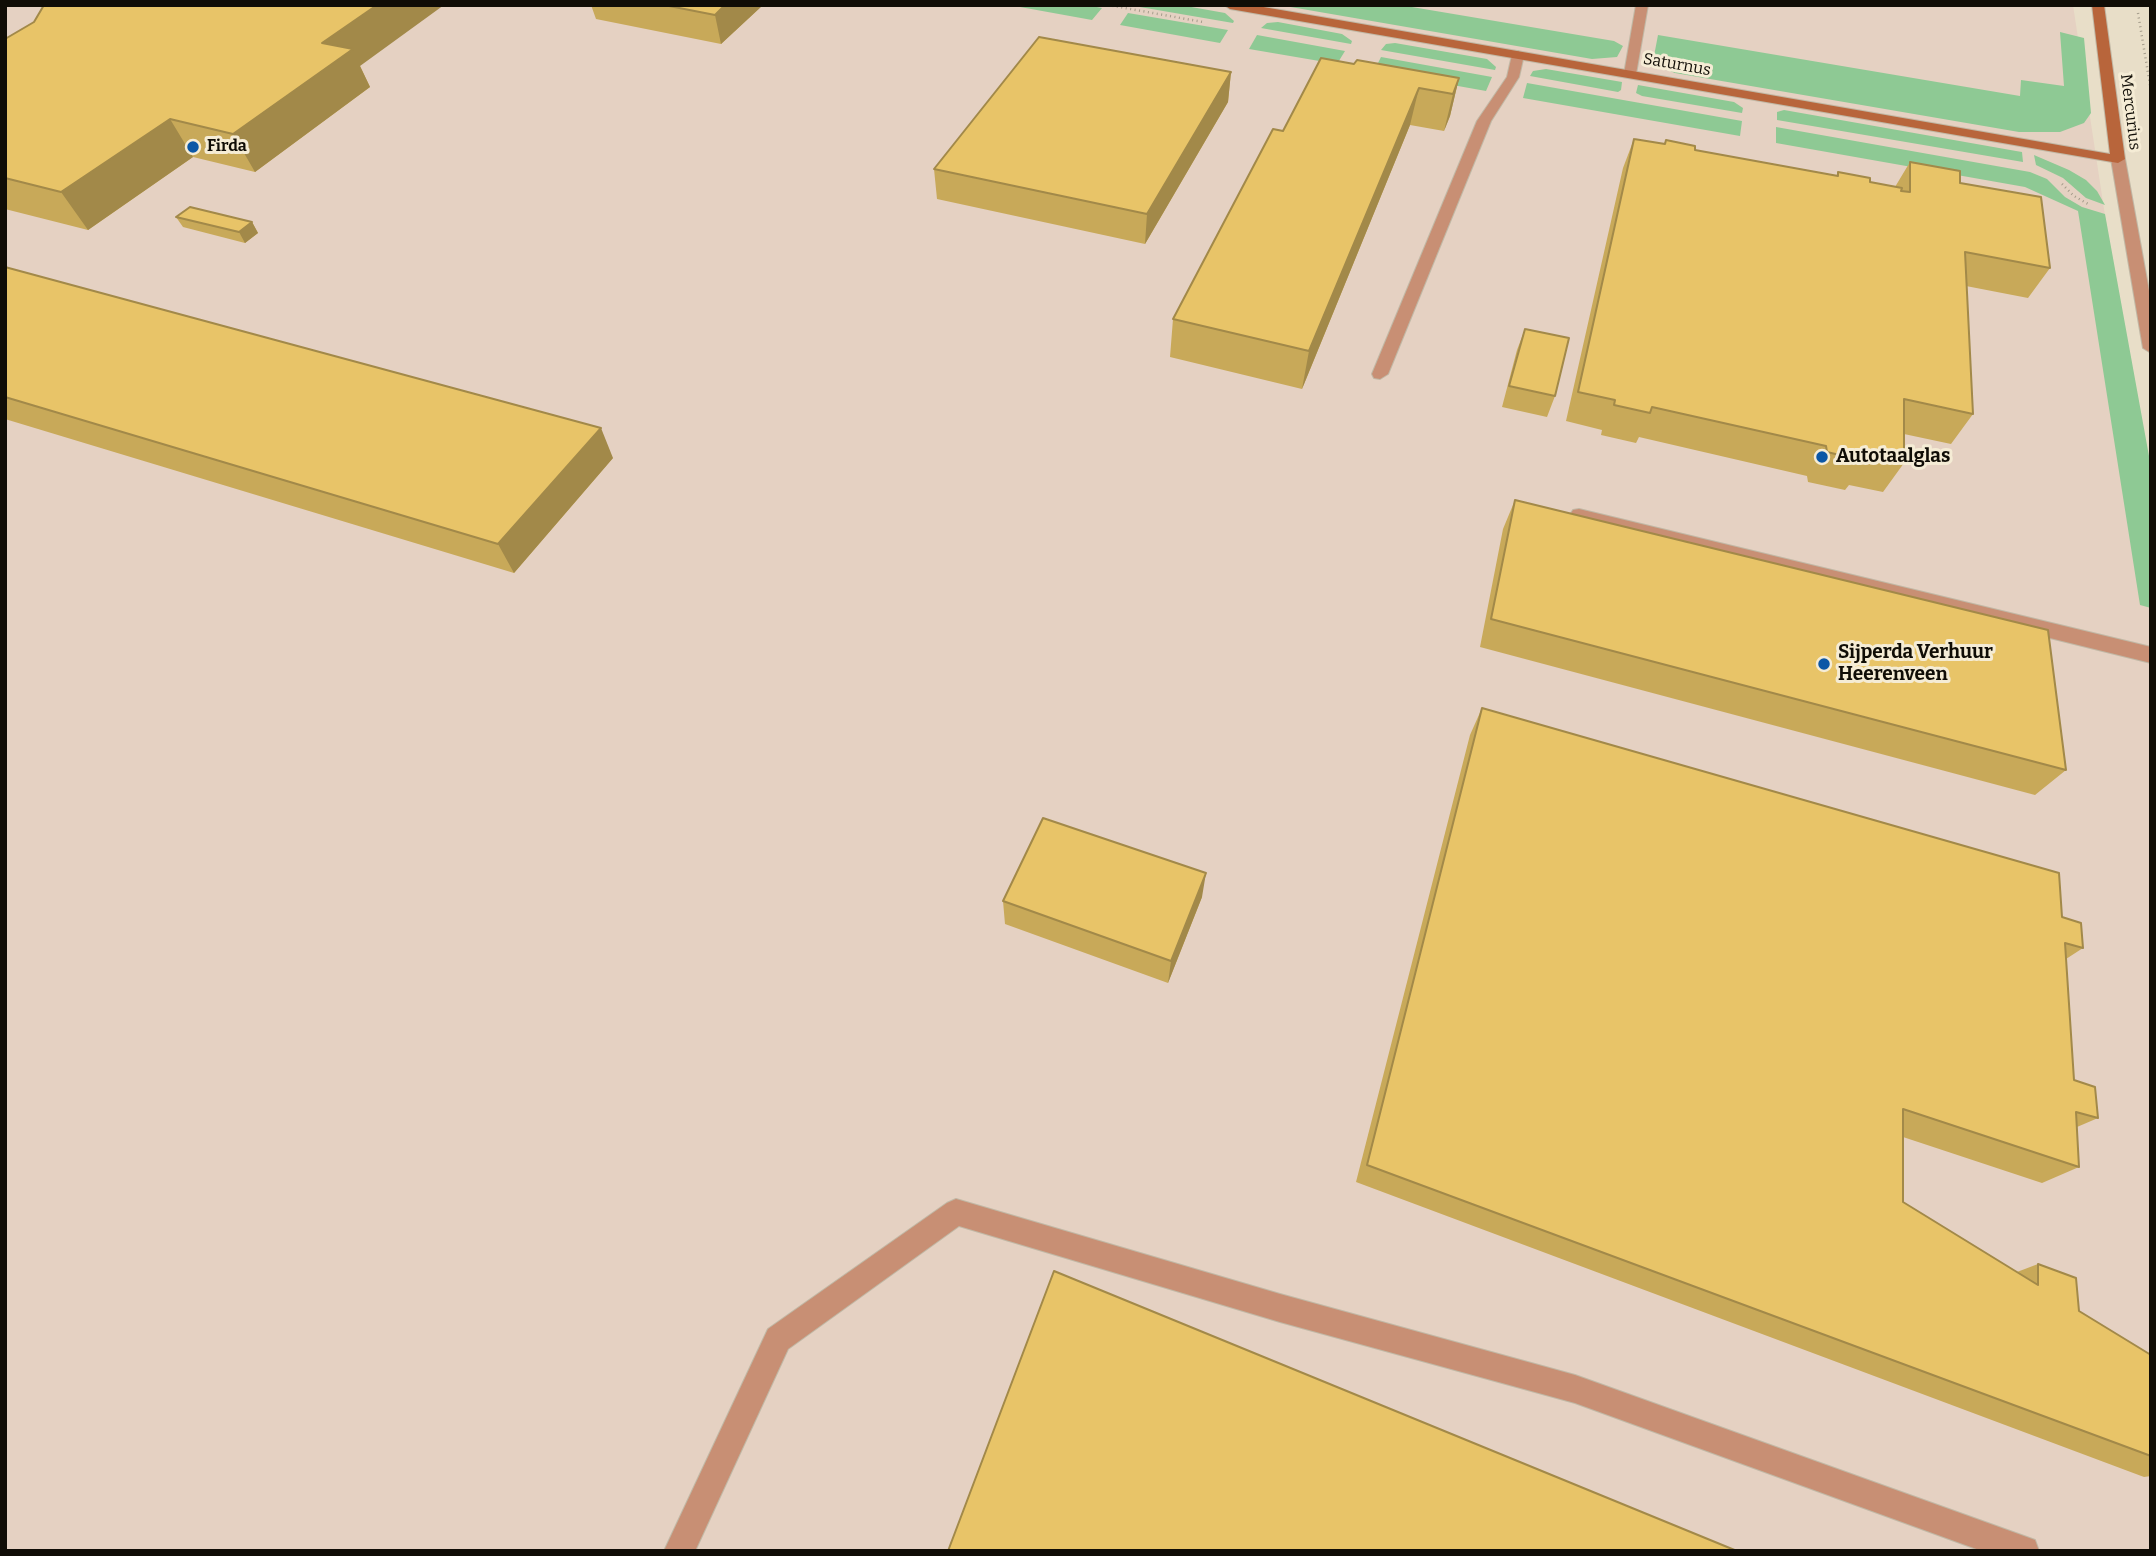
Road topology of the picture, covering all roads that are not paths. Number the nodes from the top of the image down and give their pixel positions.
1 (1230, 5) edge
2 (1642, 5) edge
3 (2098, 5) edge
4 (1518, 55) junction
5 (1630, 75) junction
6 (2118, 159) junction
7 (2151, 348) edge
8 (1380, 374) dead end
9 (1579, 515) edge
10 (2151, 655) edge
11 (679, 1551) edge
12 (2024, 1551) edge

1 - 4 main road, Saturnus
2 - 5 street
3 - 6 main road, Mercurius
4 - 5 main road, Saturnus
4 - 8 street
5 - 6 main road, Saturnus
6 - 7 street, Mercurius
9 - 10 street
11 - 12 street

